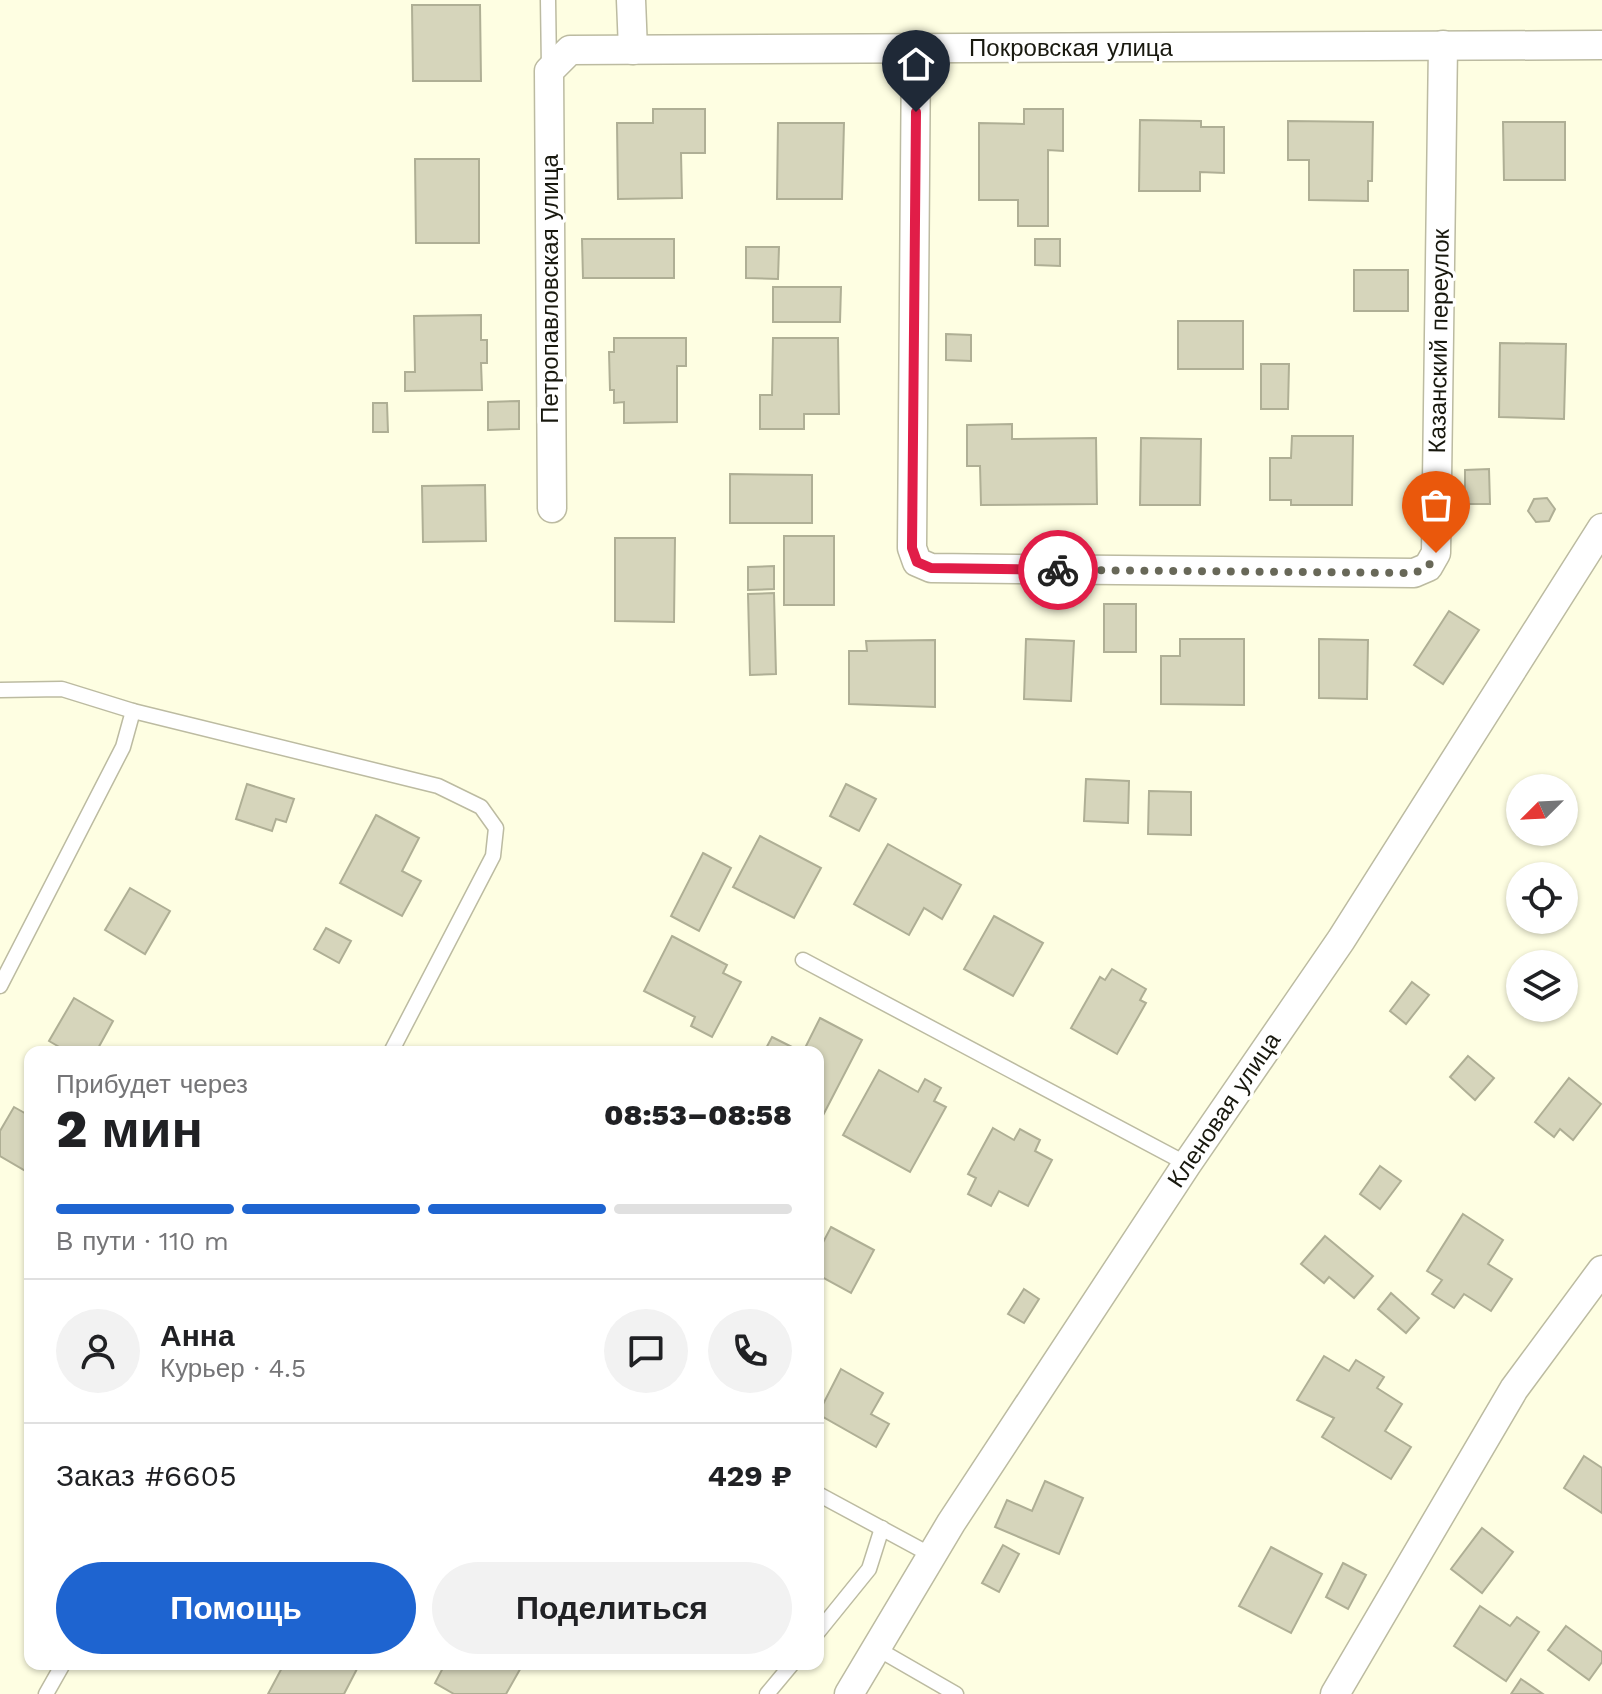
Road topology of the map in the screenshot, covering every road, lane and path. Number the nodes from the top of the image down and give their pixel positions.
1 (548, 0) edge
2 (631, 0) edge
3 (1443, 45) junction
4 (1602, 45) edge
5 (916, 49) junction
6 (633, 50) junction
7 (549, 71) junction
8 (552, 508) dead end
9 (1602, 528) edge
10 (0, 690) edge
11 (133, 711) junction
12 (803, 960) dead end
13 (0, 986) edge
14 (394, 1046) edge
15 (1187, 1164) junction
16 (1602, 1270) edge
17 (824, 1497) edge
18 (882, 1528) junction
19 (931, 1555) junction
20 (824, 1625) edge
21 (876, 1648) junction
22 (60, 1670) edge
23 (787, 1670) edge
24 (46, 1694) edge
25 (767, 1694) edge
26 (849, 1694) edge
27 (956, 1694) edge
28 (1335, 1694) edge

1 - 7 lane
2 - 6 street
3 - 4 street, Покровская улица
3 - 5 street, Покровская улица
3 - 5 street, Казанский переулок
5 - 6 street, Покровская улица
6 - 7 street, Покровская улица
7 - 8 street, Петропавловская улица
9 - 15 street, Кленовая улица
10 - 11 lane
11 - 13 lane
11 - 14 lane
12 - 15 lane
15 - 19 street, Кленовая улица
16 - 28 street
17 - 18 lane
18 - 19 lane
18 - 20 lane
19 - 21 street, Кленовая улица
21 - 26 street, Кленовая улица
21 - 27 lane
22 - 24 lane
23 - 25 lane

